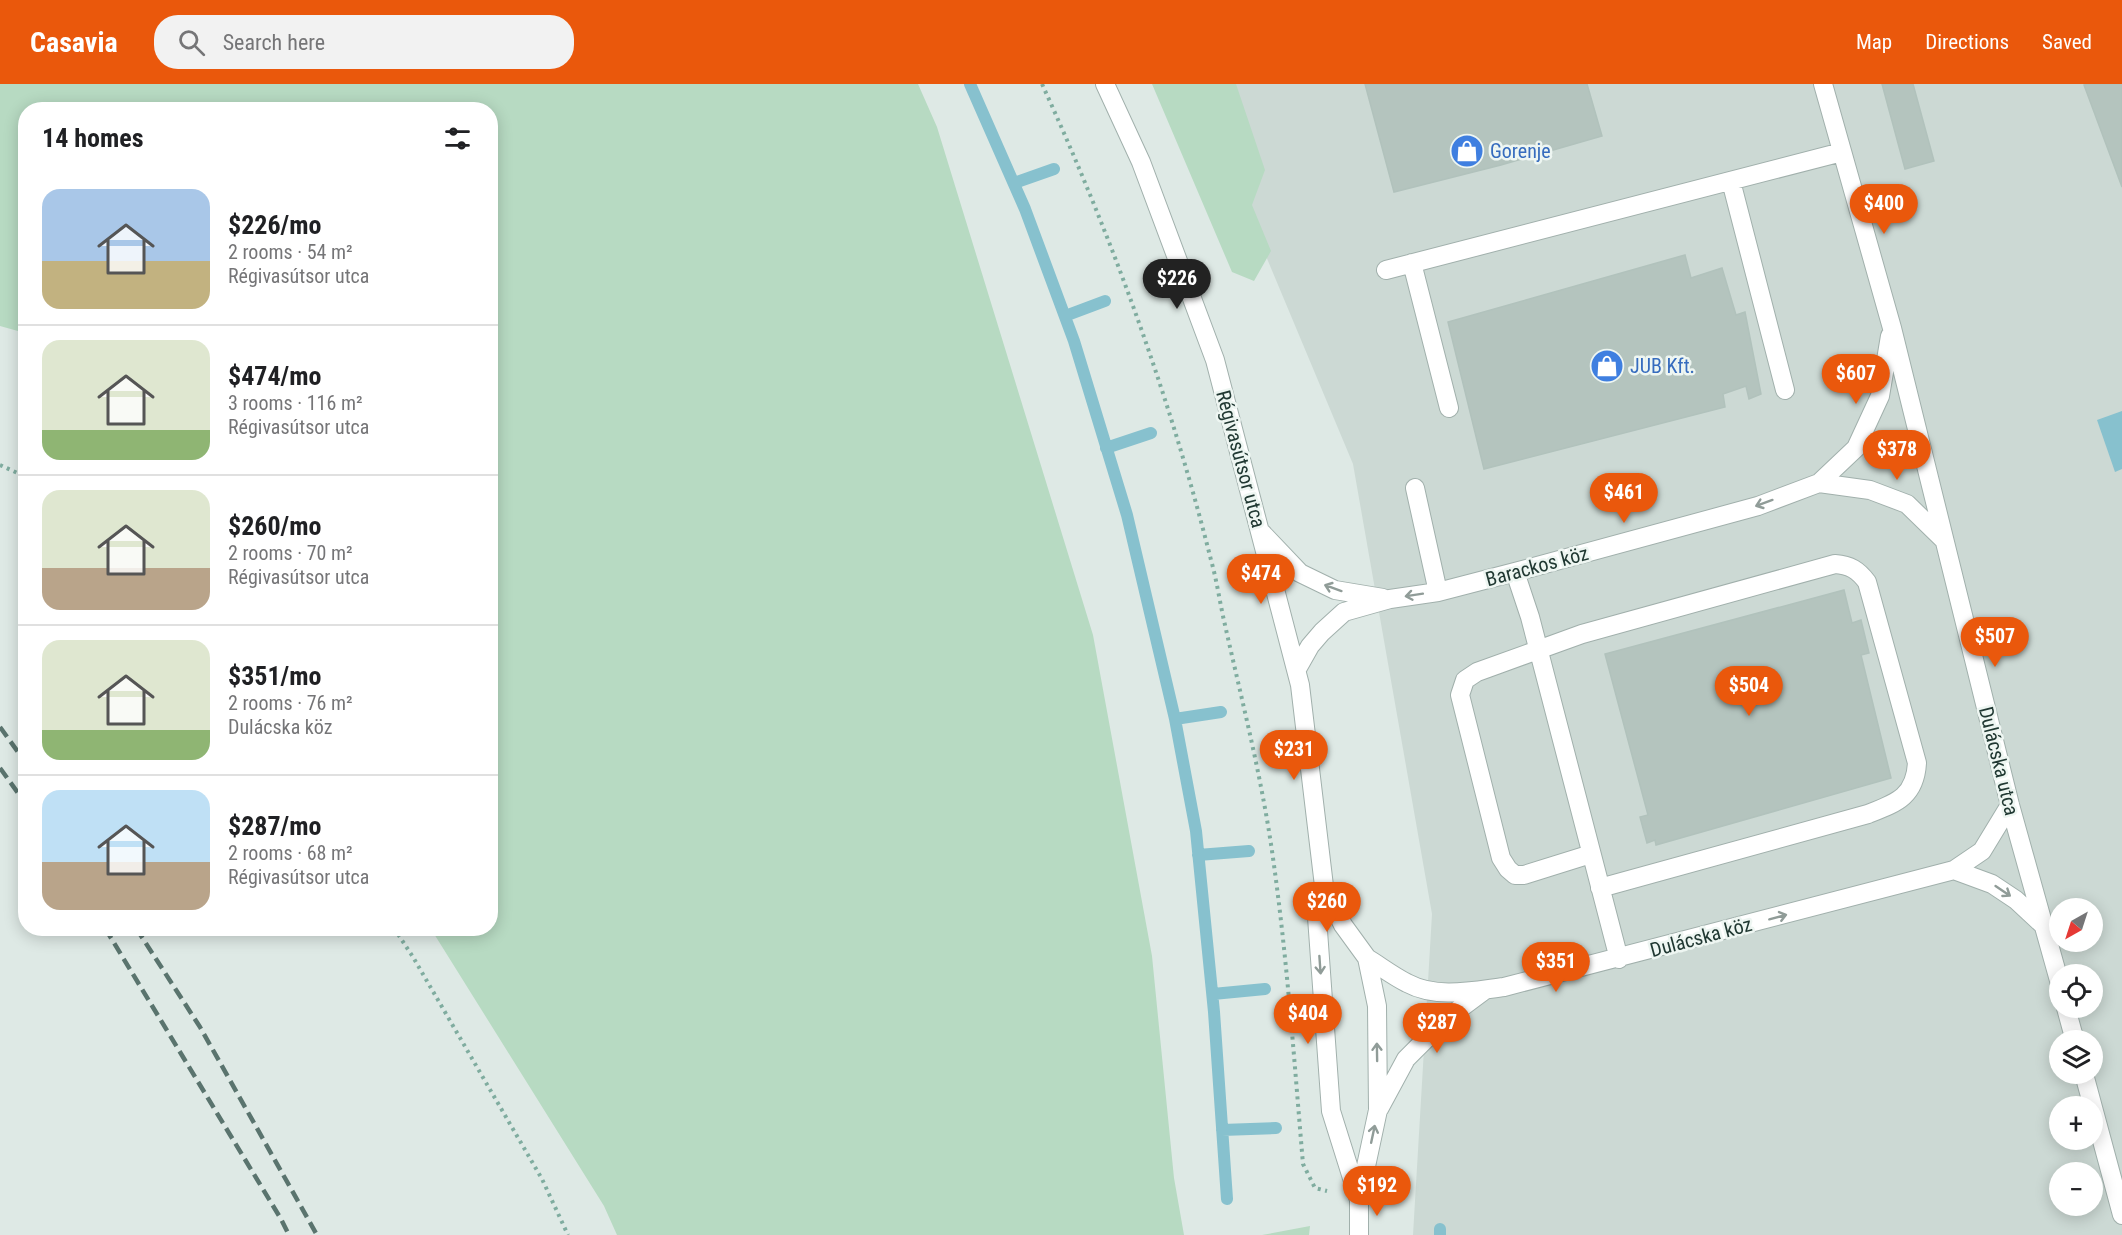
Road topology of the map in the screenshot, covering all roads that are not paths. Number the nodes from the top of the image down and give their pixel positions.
1 (1105, 84) edge
2 (1823, 84) edge
3 (1842, 152) junction
4 (1731, 181) junction
5 (1412, 264) junction
6 (1386, 270) dead end
7 (1892, 328) junction
8 (1785, 390) dead end
9 (1449, 408) dead end
10 (1819, 483) junction
11 (1415, 488) dead end
12 (1260, 532) junction
13 (1945, 540) junction
14 (1515, 572) junction
15 (1438, 591) junction
16 (1390, 599) junction
17 (1538, 651) junction
18 (1297, 669) junction
19 (2010, 805) junction
20 (1591, 854) junction
21 (1954, 870) junction
22 (1324, 886) junction
23 (1600, 888) junction
24 (2044, 927) junction
25 (1367, 958) junction
26 (1619, 959) junction
27 (2054, 964) edge
28 (1486, 989) junction
29 (2087, 1084) edge
30 (1378, 1110) junction
31 (1359, 1199) junction
32 (2122, 1215) edge
33 (1359, 1235) edge

1 - 12 street, Régivasútsor utca
2 - 3 street, Dulácska utca
3 - 4 street
3 - 7 street, Dulácska utca
4 - 5 street
4 - 8 street
5 - 6 street
5 - 9 street
7 - 10 street, Barackos köz
7 - 13 street, Dulácska utca
10 - 13 street, Barackos köz
10 -> 14 street, Barackos köz
11 - 15 street
16 -> 12 street, Barackos köz
12 - 18 street, Régivasútsor utca
13 - 19 street, Dulácska utca
14 - 15 street, Barackos köz
14 - 17 street
15 -> 16 street, Barackos köz
16 - 18 street, Barackos köz
17 - 20 street
17 - 20 street
17 - 23 street
18 - 22 street, Régivasútsor utca
19 - 21 street, Dulácska köz
19 - 24 street, Dulácska utca
20 - 23 street
21 -> 24 street
26 -> 21 street, Dulácska köz
22 - 25 street, Régivasútsor utca
22 -> 31 street, Régivasútsor utca
23 - 26 street
24 - 27 street, Dulácska utca
25 - 28 street, Dulácska köz
30 -> 25 street, Régivasútsor utca
26 - 28 street, Dulácska köz
28 - 30 street
29 - 32 street
31 -> 30 street, Régivasútsor utca
31 - 33 street, Régivasútsor utca

